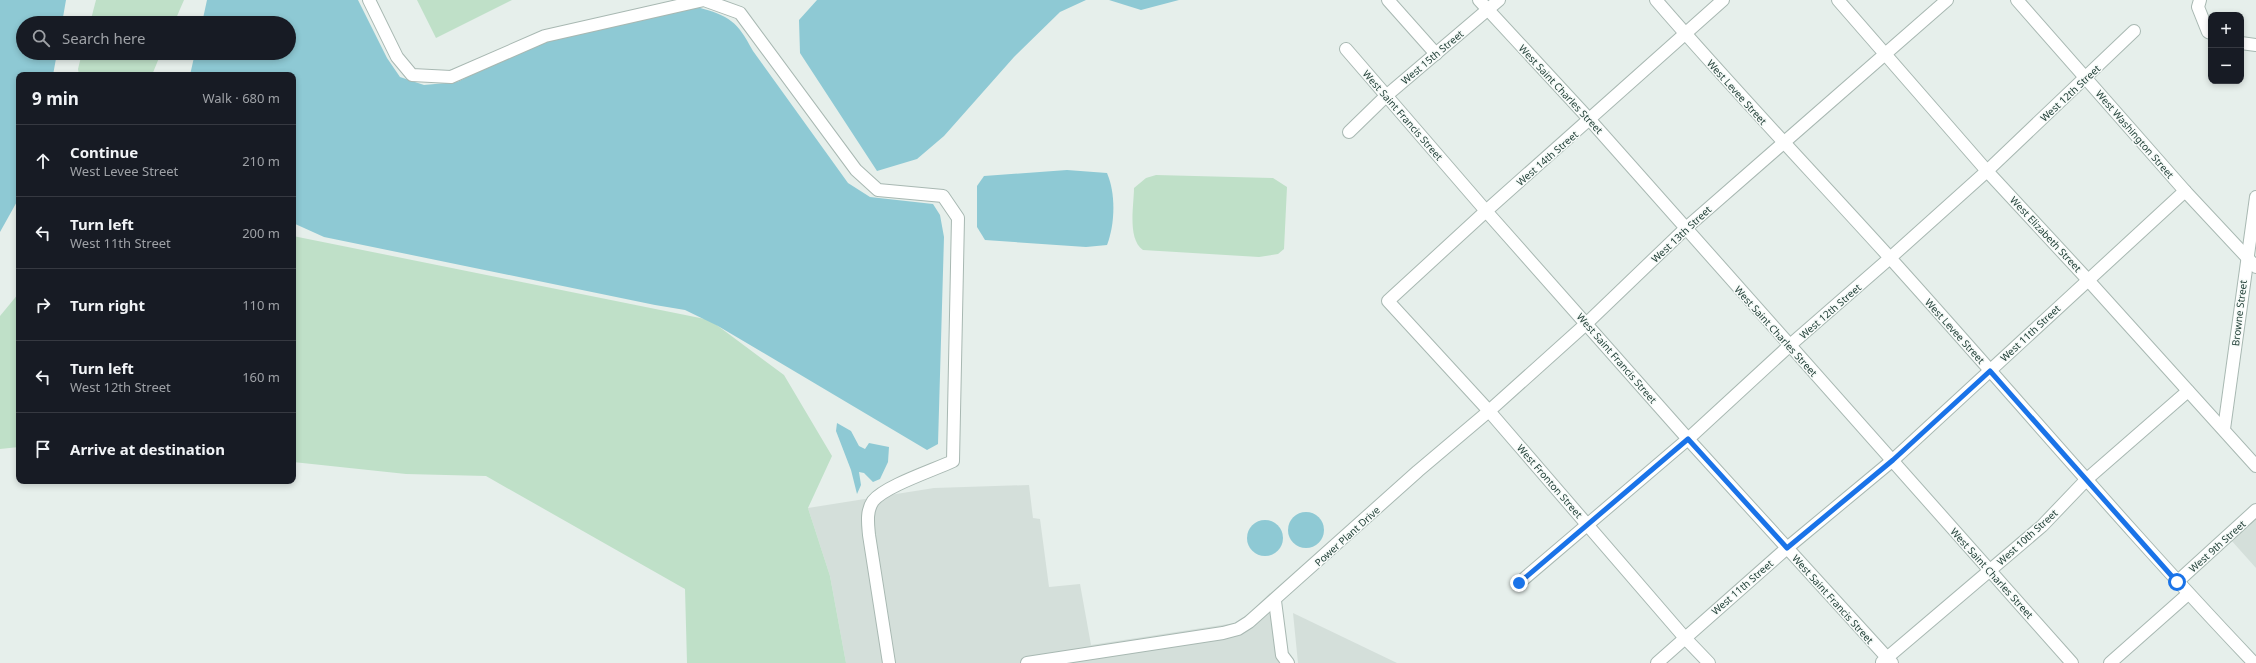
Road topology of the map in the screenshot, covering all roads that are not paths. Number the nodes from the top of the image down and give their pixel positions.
1 (369, 0) edge
2 (1388, 0) edge
3 (1479, 0) edge
4 (1499, 0) edge
5 (1656, 0) edge
6 (1723, 0) edge
7 (1838, 0) edge
8 (1947, 0) edge
9 (2017, 0) edge
10 (2200, 0) edge
11 (1488, 10) junction
12 (2134, 31) dead end
13 (2208, 32) edge
14 (1686, 34) junction
15 (2244, 43) edge
16 (2256, 45) edge
17 (1346, 49) dead end
18 (1886, 52) junction
19 (1436, 54) junction
20 (2086, 78) junction
21 (1386, 96) junction
22 (1590, 120) junction
23 (1349, 132) dead end
24 (1782, 142) junction
25 (1987, 171) junction
26 (2185, 191) junction
27 (2256, 196) edge
28 (1486, 211) junction
29 (1686, 228) junction
30 (2247, 256) junction
31 (1890, 258) junction
32 (2256, 267) edge
33 (2088, 280) junction
34 (1388, 301) joint
35 (1587, 323) junction
36 (1789, 346) junction
37 (1990, 371) junction
38 (2188, 391) junction
39 (1489, 411) junction
40 (2224, 429) junction
41 (1688, 439) junction
42 (1893, 460) junction
43 (2256, 466) edge
44 (1418, 471) joint
45 (2087, 479) junction
46 (2256, 510) edge
47 (1587, 524) junction
48 (1787, 548) junction
49 (1989, 571) junction
50 (2177, 582) junction
51 (1519, 583) dead end
52 (2188, 594) junction
53 (1275, 601) junction
54 (1684, 638) junction
55 (1887, 661) edge
56 (889, 663) edge
57 (1027, 663) edge
58 (1288, 663) edge
59 (1657, 663) edge
60 (1709, 663) edge
61 (2072, 663) edge
62 (2110, 663) edge
63 (2254, 663) edge

1 - 56 street
2 - 19 street
3 - 11 street, West Saint Charles Street
4 - 11 street, West 15th Street
5 - 14 street, West Levee Street
6 - 14 street, West 14th Street
7 - 18 street, West Elizabeth Street
8 - 18 street, West 13th Street
9 - 20 street, West Washington Street
10 - 13 street
11 - 19 street, West 15th Street
11 - 22 street, West Saint Charles Street
12 - 20 street, West 12th Street
14 - 22 street, West 14th Street
14 - 24 street, West Levee Street
15 - 16 street
17 - 21 street, West Saint Francis Street
18 - 24 street, West 13th Street
18 - 25 street, West Elizabeth Street
19 - 21 street, West 15th Street
20 - 25 street, West 12th Street
20 - 26 street, West Washington Street
21 - 23 street, West 15th Street
21 - 28 street, West Saint Francis Street
22 - 28 street, West 14th Street
22 - 29 street, West Saint Charles Street
24 - 29 street, West 13th Street
24 - 31 street, West Levee Street
25 - 31 street, West 12th Street
25 - 33 street, West Elizabeth Street
26 - 30 street, West Washington Street
26 - 33 street, West 11th Street
27 - 30 street, Browne Street
28 - 34 street, West 14th Street
28 - 35 street, West Saint Francis Street
29 - 35 street, West 13th Street
29 - 36 street, West Saint Charles Street
30 - 32 street, West Washington Street
30 - 40 street, Browne Street
31 - 36 street, West 12th Street
31 - 37 street, West Levee Street
33 - 37 street, West 11th Street
33 - 38 street, West Elizabeth Street
34 - 39 street, West Fronton Street
35 - 39 street, West 13th Street
35 - 41 street, West Saint Francis Street
36 - 41 street, West 12th Street
36 - 42 street, West Saint Charles Street
37 - 42 street, West 11th Street
37 - 45 street, West Levee Street
38 - 40 street, West Elizabeth Street
38 - 45 street, West 10th Street
39 - 44 street, West 13th Street
39 - 47 street, West Fronton Street
40 - 43 street, West Elizabeth Street
41 - 47 street, West 12th Street
41 - 48 street, West Saint Francis Street
42 - 48 street, West 11th Street
42 - 49 street, West Saint Charles Street
44 - 53 street, Power Plant Drive
45 - 49 street, West 10th Street
45 - 50 street, West Levee Street
46 - 50 street, West 9th Street
47 - 51 street, West 12th Street
47 - 54 street, West Fronton Street
48 - 54 street, West 11th Street
48 - 55 street, West Saint Francis Street
49 - 55 street, West 10th Street
49 - 61 street, West Saint Charles Street
50 - 52 street, West Levee Street
52 - 62 street
52 - 63 street, West Levee Street
53 - 57 street, Power Plant Drive
53 - 58 street
54 - 59 street, West 11th Street
54 - 60 street, West Fronton Street

